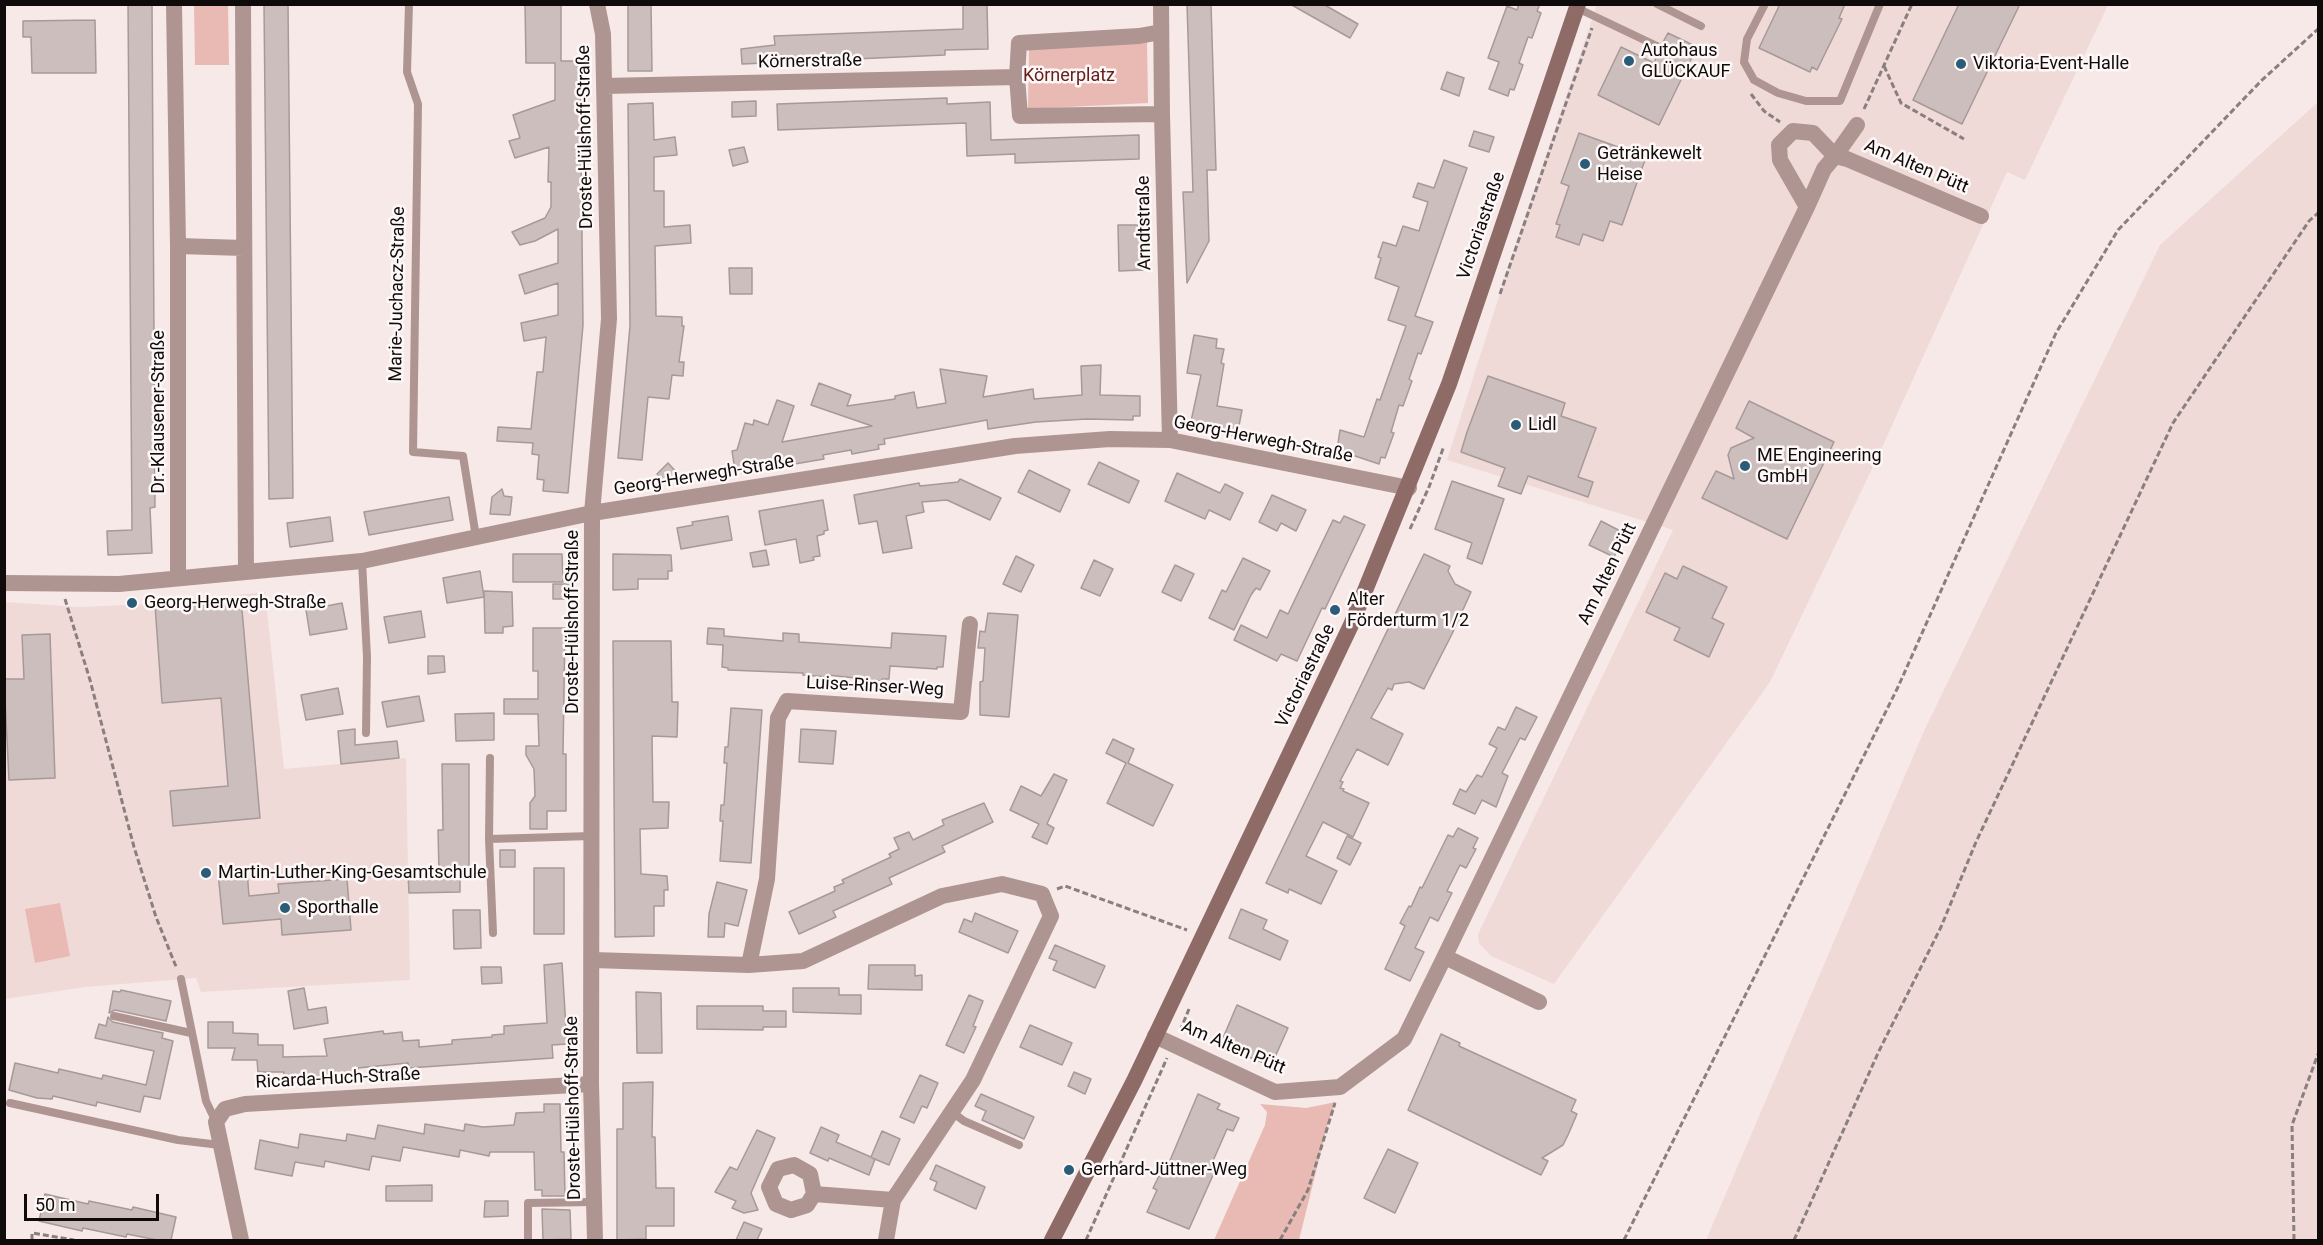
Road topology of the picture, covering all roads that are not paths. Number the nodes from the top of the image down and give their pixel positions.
1 (174, 4) edge
2 (243, 4) edge
3 (409, 4) edge
4 (597, 4) edge
5 (1161, 4) edge
6 (1657, 4) edge
7 (1765, 4) edge
8 (1880, 4) edge
9 (1577, 6) edge
10 (1701, 26) dead end
11 (1161, 32) junction
12 (1659, 47) dead end
13 (1017, 76) junction
14 (604, 86) junction
15 (1162, 114) junction
16 (1857, 125) road end
17 (1835, 156) junction
18 (1807, 207) junction
19 (1981, 216) dead end
20 (178, 246) junction
21 (244, 248) junction
22 (1170, 440) junction
23 (1408, 488) junction
24 (592, 513) junction
25 (476, 537) junction
26 (362, 561) junction
27 (246, 571) junction
28 (178, 578) junction
29 (4, 583) edge
30 (970, 624) dead end
31 (366, 734) dead end
32 (490, 758) dead end
33 (593, 836) junction
34 (489, 838) junction
35 (493, 933) dead end
36 (1445, 957) junction
37 (593, 960) junction
38 (749, 965) junction
39 (181, 979) road end
40 (1539, 1002) dead end
41 (114, 1016) dead end
42 (191, 1033) junction
43 (1155, 1036) junction
44 (591, 1084) junction
45 (10, 1103) dead end
46 (952, 1112) junction
47 (216, 1122) junction
48 (220, 1145) junction
49 (1019, 1145) dead end
50 (814, 1194) dead end
51 (893, 1200) junction
52 (594, 1202) junction
53 (241, 1240) edge
54 (528, 1240) edge
55 (595, 1240) edge
56 (886, 1240) edge
57 (1052, 1240) edge

1 - 20 street, Dr.-Klausener-Straße
2 - 21 street
3 - 25 lane, Marie-Juchacz-Straße
4 - 14 street, Droste-Hülshoff-Straße
5 - 11 street, Arndtstraße
6 - 10 lane
7 - 8 lane
9 - 12 lane
9 - 23 main road, Victoriastraße
11 - 13 street
11 - 15 street, Arndtstraße
13 - 14 street, Körnerstraße
13 - 15 street
14 - 24 street, Droste-Hülshoff-Straße
15 - 22 street, Arndtstraße
16 - 17 street, Am Alten Pütt
17 - 18 street, Am Alten Pütt
17 - 18 street, Am Alten Pütt
17 - 19 street, Am Alten Pütt
18 - 36 street, Am Alten Pütt
20 - 21 street
20 - 28 street, Dr.-Klausener-Straße
21 - 27 street
22 - 23 street, Georg-Herwegh-Straße
22 - 24 street, Georg-Herwegh-Straße
23 - 43 main road, Victoriastraße
24 - 25 street, Georg-Herwegh-Straße
24 - 33 street, Droste-Hülshoff-Straße
25 - 26 street, Georg-Herwegh-Straße
26 - 27 street, Georg-Herwegh-Straße
26 - 31 lane
27 - 28 street, Georg-Herwegh-Straße
28 - 29 street, Georg-Herwegh-Straße
30 - 38 street, Luise-Rinser-Weg
32 - 34 lane
33 - 34 lane
33 - 37 street, Droste-Hülshoff-Straße
34 - 35 lane
36 - 40 street
36 - 43 street, Am Alten Pütt
37 - 38 street
37 - 44 street, Droste-Hülshoff-Straße
38 - 46 street
39 - 42 lane
41 - 42 lane
42 - 47 lane
43 - 57 main road, Victoriastraße
44 - 47 street, Ricarda-Huch-Straße
44 - 52 street, Droste-Hülshoff-Straße
45 - 48 lane
46 - 49 lane
46 - 51 street
47 - 48 street
48 - 53 street
50 - 51 street
51 - 56 street
52 - 54 lane
52 - 55 street, Droste-Hülshoff-Straße

